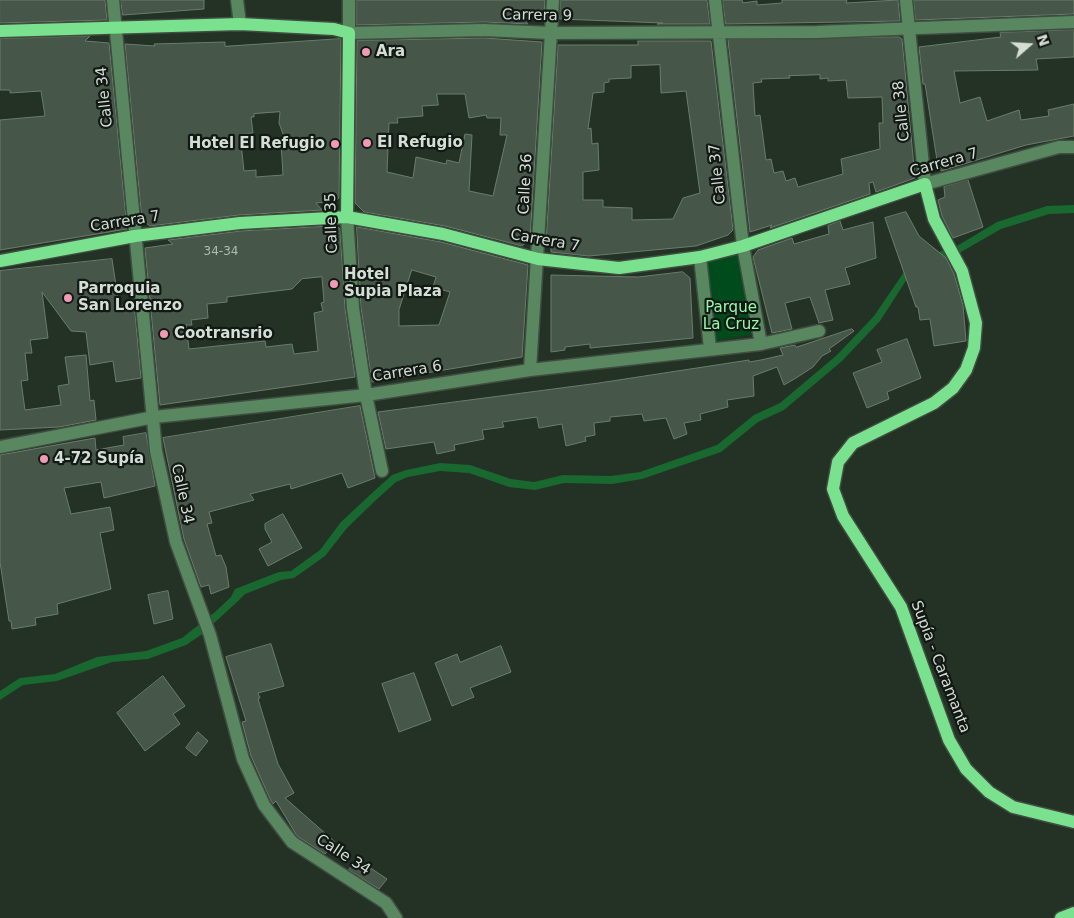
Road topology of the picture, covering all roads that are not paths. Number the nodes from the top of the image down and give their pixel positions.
1 (113, 0) edge
2 (237, 0) edge
3 (349, 0) edge
4 (553, 0) edge
5 (715, 0) edge
6 (906, 0) edge
7 (1074, 22) edge
8 (240, 24) junction
9 (114, 26) junction
10 (909, 27) junction
11 (0, 31) edge
12 (349, 33) junction
13 (551, 33) junction
14 (719, 33) junction
15 (1074, 147) edge
16 (925, 184) junction
17 (347, 216) junction
18 (135, 236) junction
19 (743, 246) junction
20 (700, 257) junction
21 (538, 259) junction
22 (0, 261) edge
23 (962, 271) joint
24 (819, 331) dead end
25 (761, 344) junction
26 (710, 348) junction
27 (530, 370) junction
28 (366, 395) junction
29 (154, 417) junction
30 (0, 447) edge
31 (382, 471) dead end
32 (1074, 822) edge
33 (1074, 913) edge
34 (396, 918) edge
35 (1061, 918) edge

1 - 9 street, Calle 34
2 - 8 street
3 - 12 street, Calle 35
4 - 13 street, Calle 36
5 - 14 street, Calle 37
6 - 10 street, Calle 38
7 - 10 street, Carrera 9
8 - 9 main road, Carrera 9
8 - 12 main road, Carrera 9
9 - 11 main road, Carrera 9
9 - 18 street, Calle 34
10 - 14 street, Carrera 9
10 - 16 street, Calle 38
12 - 13 street, Carrera 9
12 - 17 main road, Calle 35
13 - 14 street, Carrera 9
13 - 21 street, Calle 36
14 - 19 street, Calle 37
15 - 16 street, Carrera 7
16 - 19 main road, Carrera 7
16 - 23 main road, Calle 38
17 - 18 main road, Carrera 7
17 - 21 main road, Carrera 7
17 - 28 street, Calle 35
18 - 22 main road, Carrera 7
18 - 29 street, Calle 34
19 - 20 main road, Carrera 7
19 - 25 street, Calle 37
20 - 21 main road, Carrera 7
20 - 26 street
21 - 27 street, Calle 36
23 - 32 main road, Supía - Caramanta
24 - 25 street, Carrera 6
25 - 26 street, Carrera 6
26 - 27 street, Carrera 6
27 - 28 street, Carrera 6
28 - 29 street, Carrera 6
28 - 31 street, Calle 35
29 - 30 street, Carrera 6
29 - 34 street, Calle 34
33 - 35 main road

